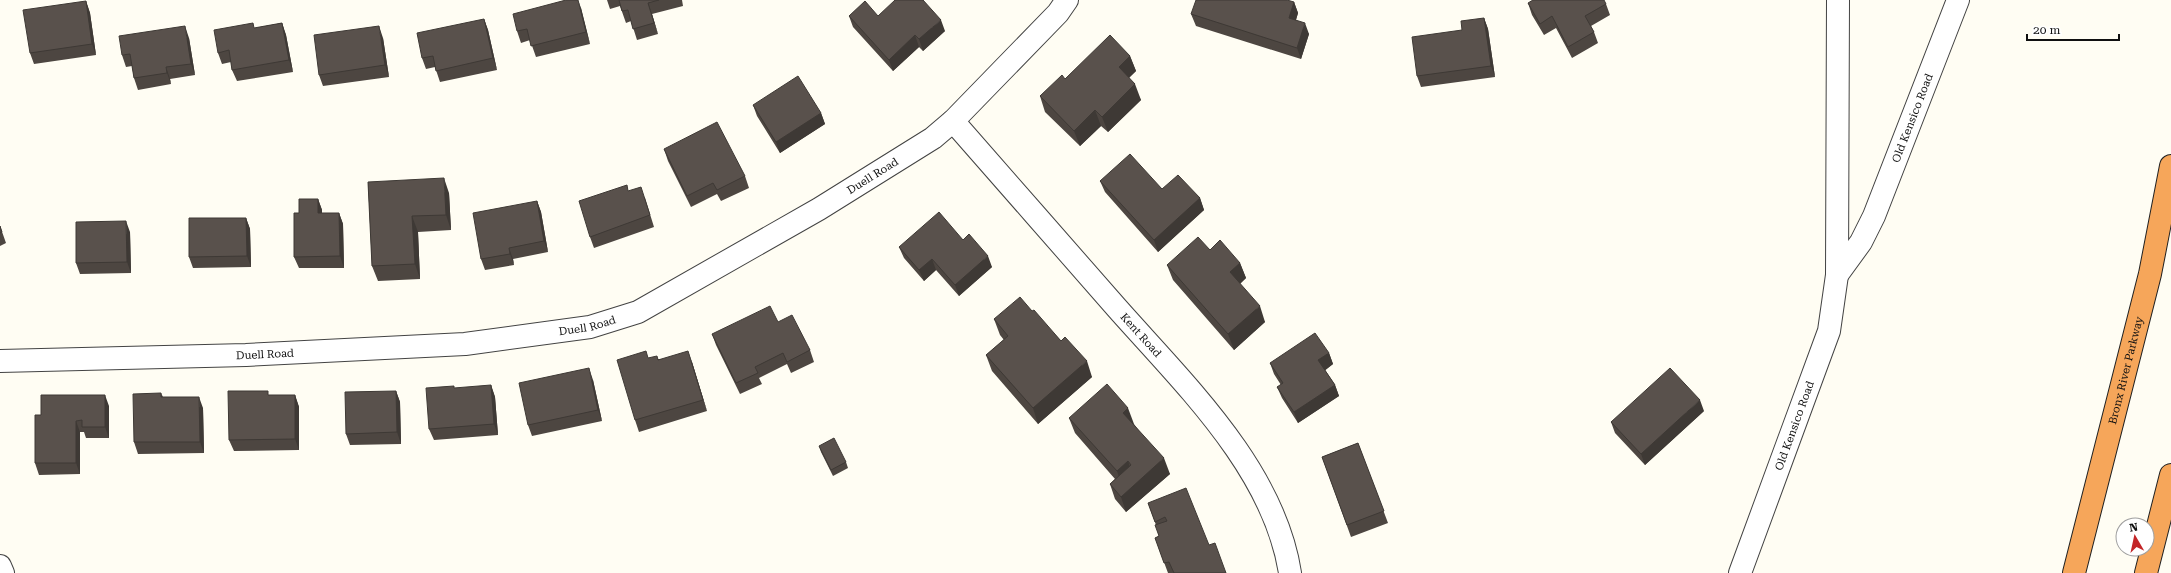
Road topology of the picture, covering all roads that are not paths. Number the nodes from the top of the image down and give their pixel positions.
1 (1067, 0) edge
2 (1838, 0) edge
3 (1958, 0) edge
4 (953, 121) junction
5 (2171, 166) edge
6 (1837, 275) junction
7 (0, 361) edge
8 (2171, 475) edge
9 (0, 566) edge
10 (3, 573) edge
11 (1290, 573) edge
12 (1740, 573) edge
13 (2074, 573) edge
14 (2146, 573) edge

1 - 4 street, Duell Road
2 - 6 street, Old Kensico Road
3 - 6 street, Old Kensico Road
4 - 7 street, Duell Road
4 - 11 street, Kent Road
5 - 13 highway, Bronx River Parkway
6 - 12 street, Old Kensico Road
8 - 14 highway
9 - 10 street

